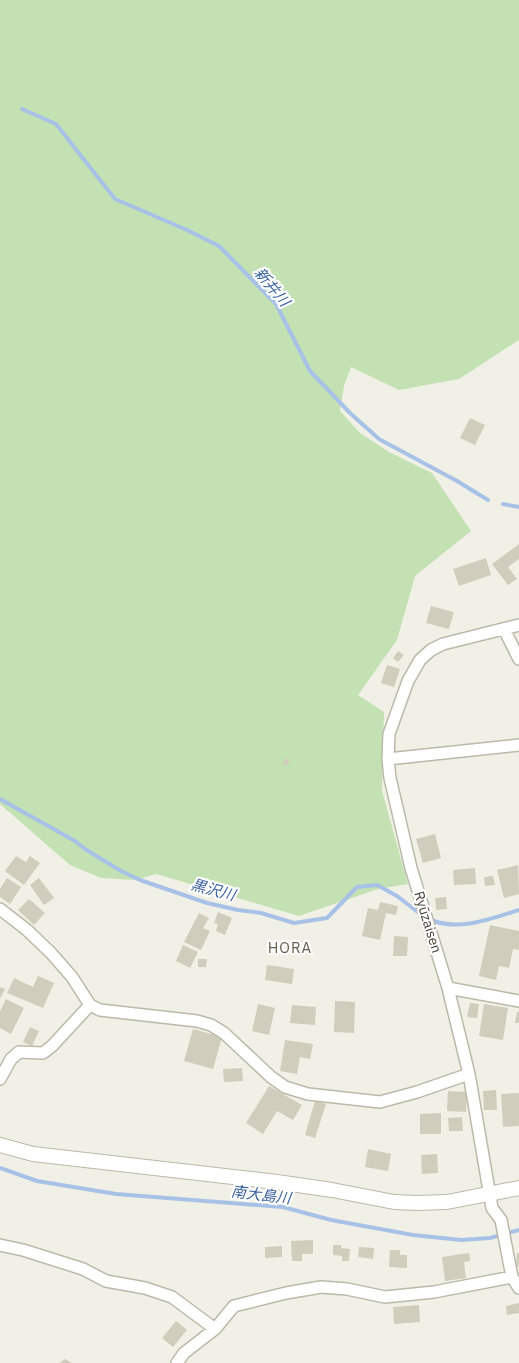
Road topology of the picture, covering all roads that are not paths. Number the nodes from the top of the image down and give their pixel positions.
1 (519, 625) edge
2 (504, 629) junction
3 (519, 659) edge
4 (519, 745) edge
5 (388, 759) junction
6 (0, 909) edge
7 (448, 988) junction
8 (519, 1001) edge
9 (90, 1005) junction
10 (470, 1074) junction
11 (0, 1079) edge
12 (0, 1145) edge
13 (519, 1188) edge
14 (490, 1195) junction
15 (0, 1245) edge
16 (512, 1277) junction
17 (519, 1288) edge
18 (215, 1329) junction
19 (177, 1363) edge

1 - 2 street, Ryūzaisen
2 - 3 street
2 - 5 street, Ryūzaisen
4 - 5 street
5 - 7 street, Ryūzaisen
6 - 9 street
7 - 8 street
7 - 10 street, Ryūzaisen
9 - 10 street
9 - 11 street
10 - 14 street, Ryūzaisen
12 - 14 street
13 - 14 street
14 - 16 street, Ryūzaisen
15 - 18 street
16 - 17 street, Ryūzaisen
16 - 18 street
18 - 19 street

